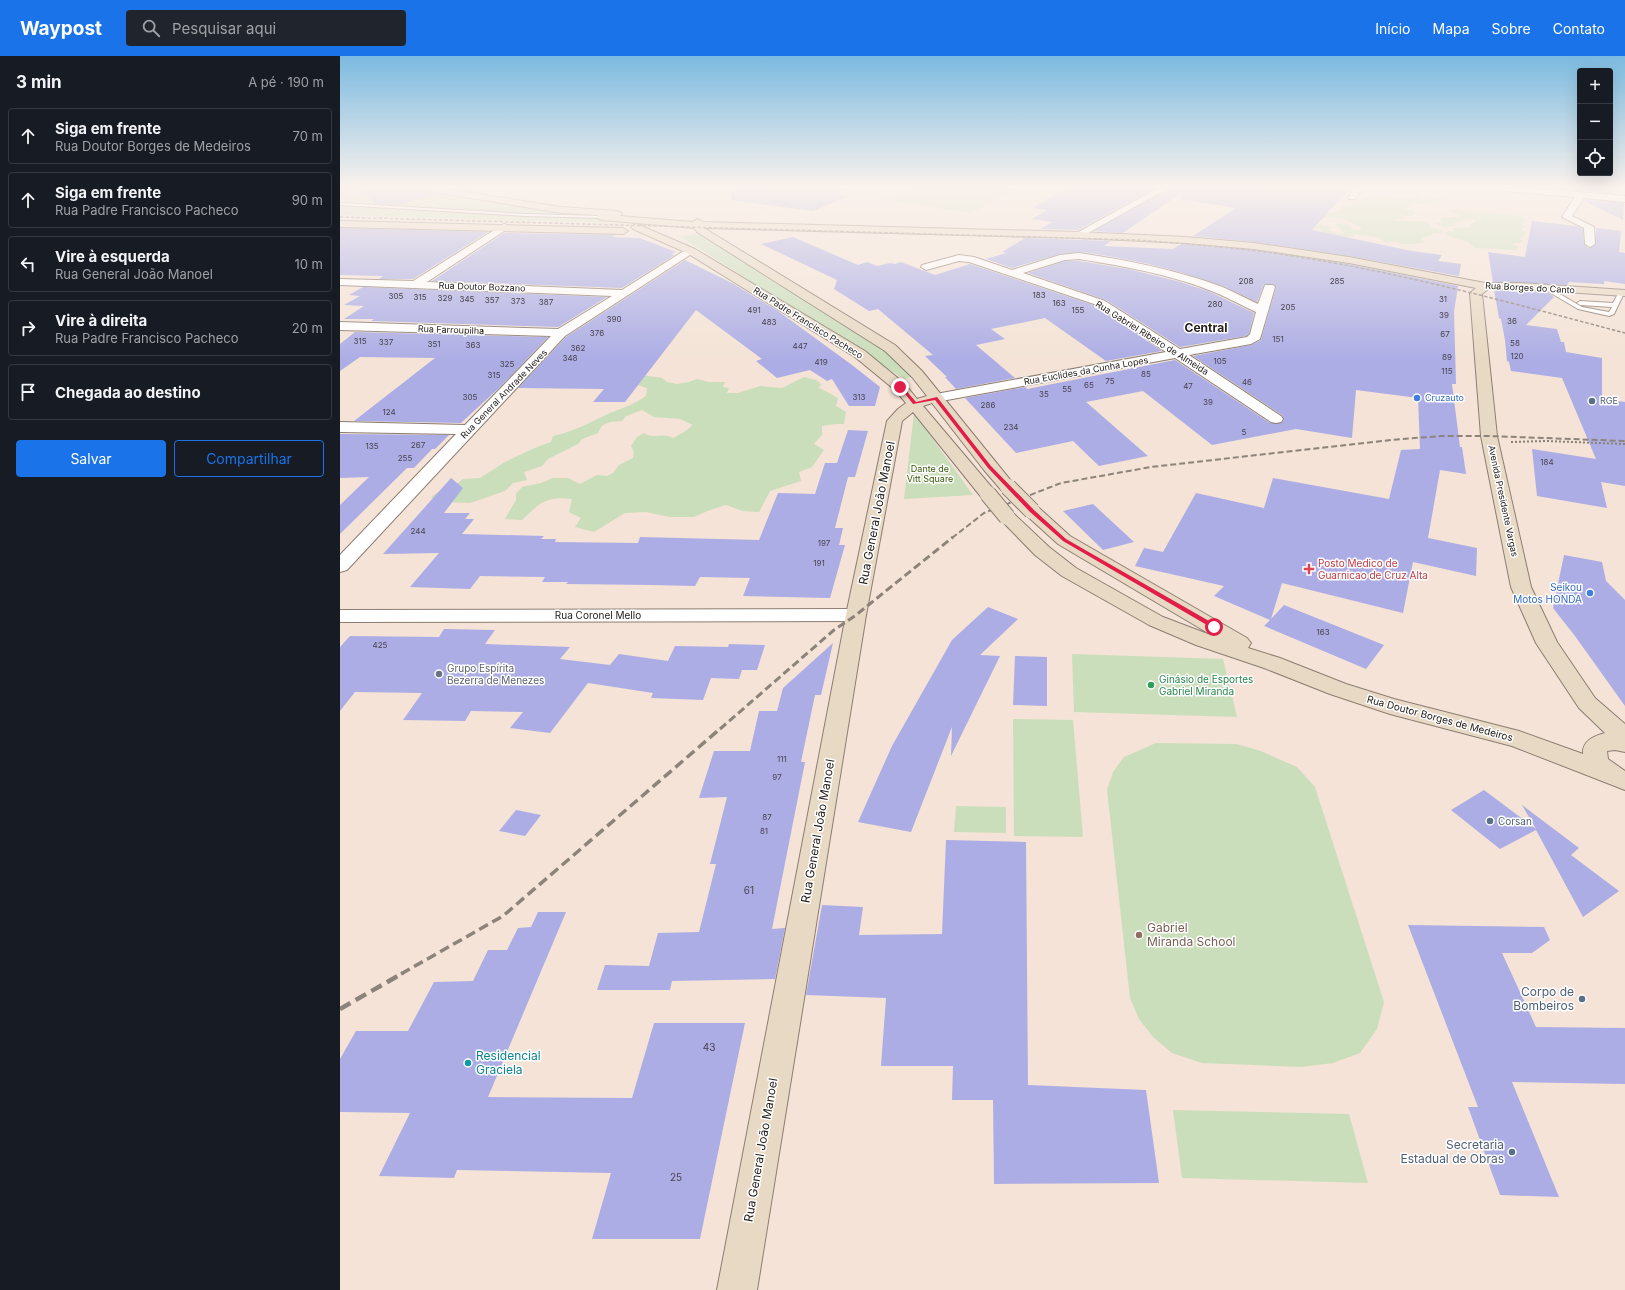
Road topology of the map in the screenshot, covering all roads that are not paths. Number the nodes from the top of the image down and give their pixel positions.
1 (477, 245) edge
2 (678, 245) edge
3 (724, 245) edge
4 (1238, 245) edge
5 (691, 251) junction
6 (926, 266) dead end
7 (1014, 272) junction
8 (340, 282) edge
9 (415, 285) junction
10 (1485, 286) junction
11 (1269, 287) dead end
12 (1546, 288) junction
13 (623, 293) junction
14 (1623, 293) edge
15 (1570, 302) junction
16 (1615, 305) junction
17 (1263, 311) junction
18 (340, 326) edge
19 (561, 333) junction
20 (890, 348) junction
21 (860, 354) junction
22 (1180, 354) junction
23 (925, 401) junction
24 (1276, 419) dead end
25 (340, 427) edge
26 (468, 430) junction
27 (1032, 511) joint
28 (1007, 517) joint
29 (1064, 540) junction
30 (1042, 551) junction
31 (340, 566) edge
32 (856, 615) junction
33 (340, 616) edge
34 (1272, 663) junction
35 (1588, 703) junction
36 (1625, 738) edge
37 (1519, 739) junction
38 (1625, 743) edge
39 (1597, 746) junction
40 (1620, 780) edge
41 (737, 1290) edge

1 - 9 street
2 - 5 main road, Rua Padre Francisco Pacheco
3 - 20 main road, Rua Padre Francisco Pacheco
4 - 10 main road, Rua Borges do Canto
5 - 13 street, Rua General Andrade Neves
5 - 21 main road, Rua Padre Francisco Pacheco
6 - 7 street, Rua Gabriel Ribeiro de Almeida
7 - 17 street
7 - 22 street, Rua Gabriel Ribeiro de Almeida
8 - 9 street, Rua Doutor Bozzano
9 - 13 street, Rua Doutor Bozzano
10 - 12 main road, Rua Borges do Canto
10 - 35 main road, Avenida Presidente Vargas
11 - 17 street, Rua Euclides da Cunha Lopes
12 - 14 main road, Rua Borges do Canto
12 - 15 lane
13 - 19 street, Rua General Andrade Neves
14 - 16 lane
15 - 16 lane
15 - 16 lane
17 - 22 street, Rua Euclides da Cunha Lopes
18 - 19 street, Rua Farroupilha
19 - 26 street, Rua General Andrade Neves
20 - 21 main road
20 - 23 main road, Rua Padre Francisco Pacheco
21 - 23 main road, Rua Padre Francisco Pacheco
22 - 23 street, Rua Euclides da Cunha Lopes
22 - 24 street, Rua Gabriel Ribeiro de Almeida
23 - 27 main road, Rua Padre Francisco Pacheco, bridge
23 - 28 main road, Rua Padre Francisco Pacheco, bridge
23 - 32 main road, Rua General João Manoel
25 - 26 street
26 - 31 street, Rua General Andrade Neves
27 - 29 main road, Rua Doutor Borges de Medeiros
28 - 30 main road, Rua Doutor Borges de Medeiros
29 - 30 main road
29 - 34 main road, Rua Doutor Borges de Medeiros
30 - 34 main road, Rua Doutor Borges de Medeiros
32 - 33 street, Rua Coronel Mello
32 - 41 main road, Rua General João Manoel
34 - 37 main road, Rua Doutor Borges de Medeiros
35 - 36 main road, Avenida Presidente Vargas
35 - 39 main road, Avenida Presidente Vargas
37 - 39 main road, Rua Doutor Borges de Medeiros
37 - 40 main road, Rua Doutor Borges de Medeiros
38 - 39 main road, Rua Doutor Borges de Medeiros
39 - 40 main road, Avenida Presidente Vargas

